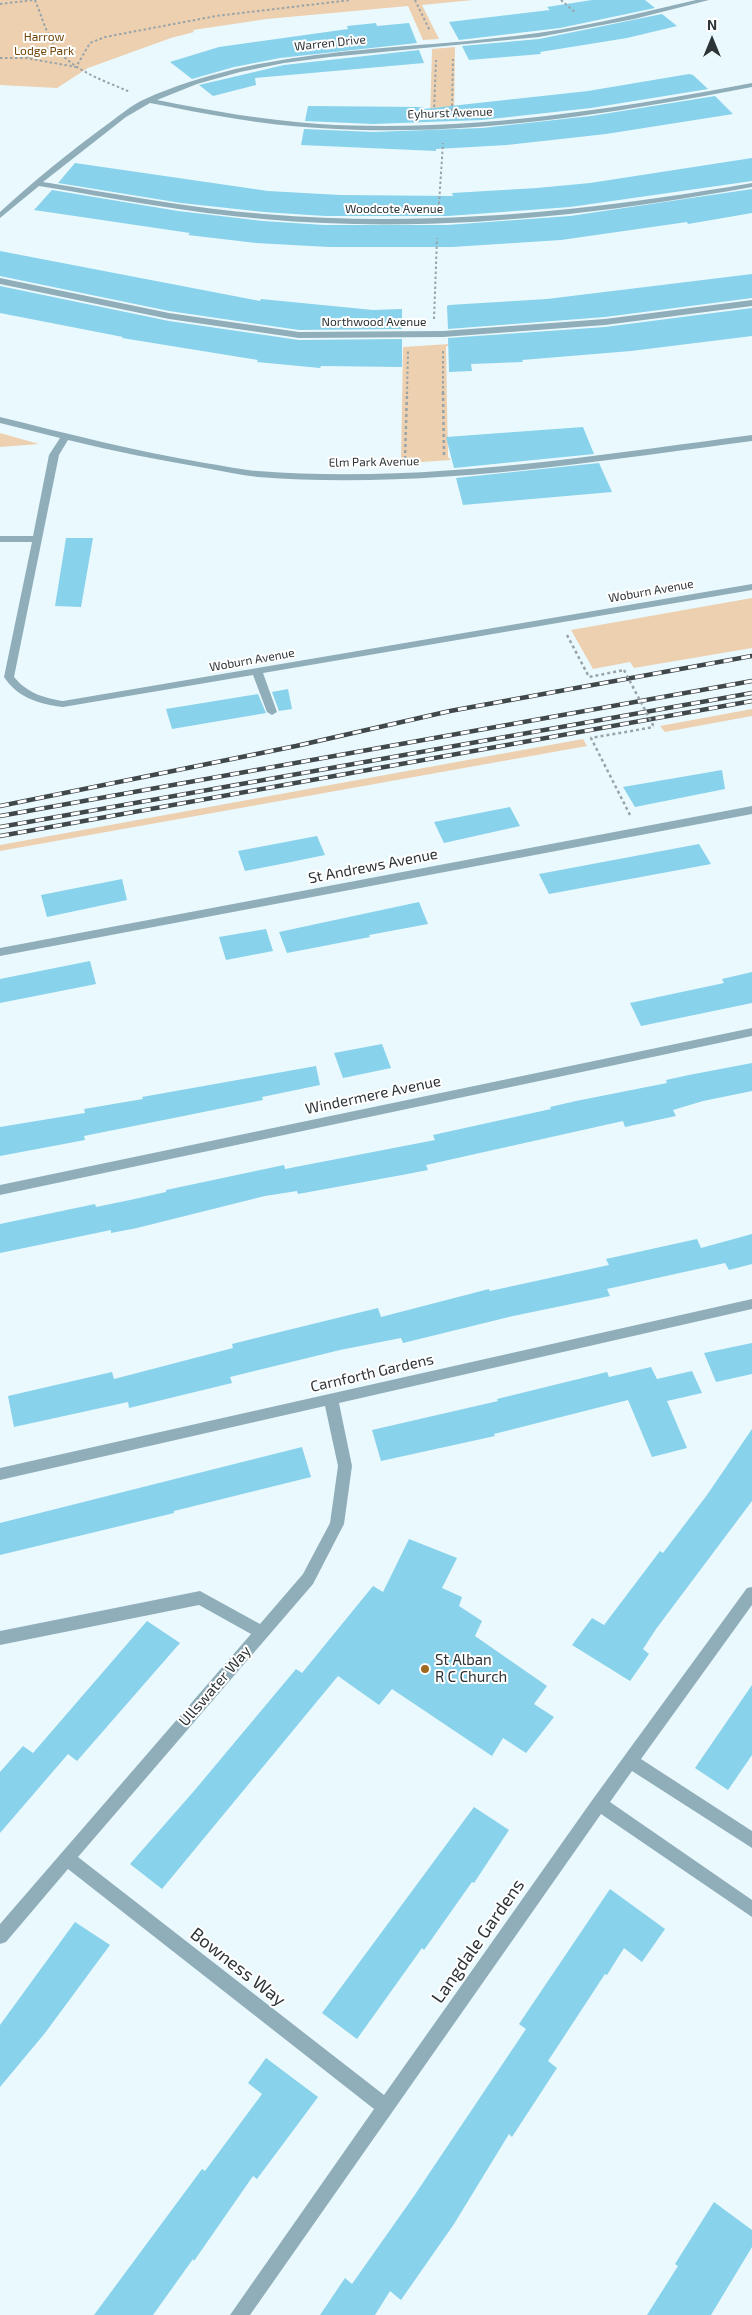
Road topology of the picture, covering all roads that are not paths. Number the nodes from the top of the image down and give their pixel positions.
1 (705, 0) edge
2 (752, 85) edge
3 (148, 100) junction
4 (36, 183) junction
5 (752, 185) edge
6 (0, 216) edge
7 (0, 281) edge
8 (752, 303) edge
9 (0, 420) edge
10 (66, 437) junction
11 (752, 438) edge
12 (0, 539) edge
13 (36, 539) junction
14 (752, 587) edge
15 (257, 672) junction
16 (272, 712) dead end
17 (752, 810) edge
18 (0, 952) edge
19 (752, 1032) edge
20 (0, 1190) edge
21 (752, 1304) edge
22 (331, 1400) junction
23 (0, 1474) edge
24 (752, 1593) edge
25 (262, 1632) junction
26 (0, 1638) edge
27 (630, 1761) junction
28 (599, 1804) junction
29 (752, 1840) edge
30 (67, 1858) junction
31 (752, 1909) edge
32 (0, 1936) edge
33 (386, 2107) junction
34 (239, 2315) edge

1 - 3 street, Warren Drive
2 - 3 street, Eyhurst Avenue
3 - 4 street, Warren Drive
4 - 5 street, Woodcote Avenue
4 - 6 street, Warren Drive
7 - 8 street, Northwood Avenue
9 - 10 street, Elm Park Avenue
10 - 11 street, Elm Park Avenue
10 - 13 street, Woburn Avenue
12 - 13 street
13 - 15 street, Woburn Avenue
14 - 15 street, Woburn Avenue
15 - 16 street
17 - 18 street, St Andrews Avenue
19 - 20 street, Windermere Avenue
21 - 22 street, Carnforth Gardens
22 - 23 street, Carnforth Gardens
22 - 25 street, Ullswater Way
24 - 27 street, Langdale Gardens
25 - 26 street
25 - 30 street, Ullswater Way
27 - 28 street, Langdale Gardens
27 - 29 street
28 - 31 street
28 - 33 street, Langdale Gardens
30 - 32 street, Ullswater Way
30 - 33 street, Bowness Way
33 - 34 street, Langdale Gardens

